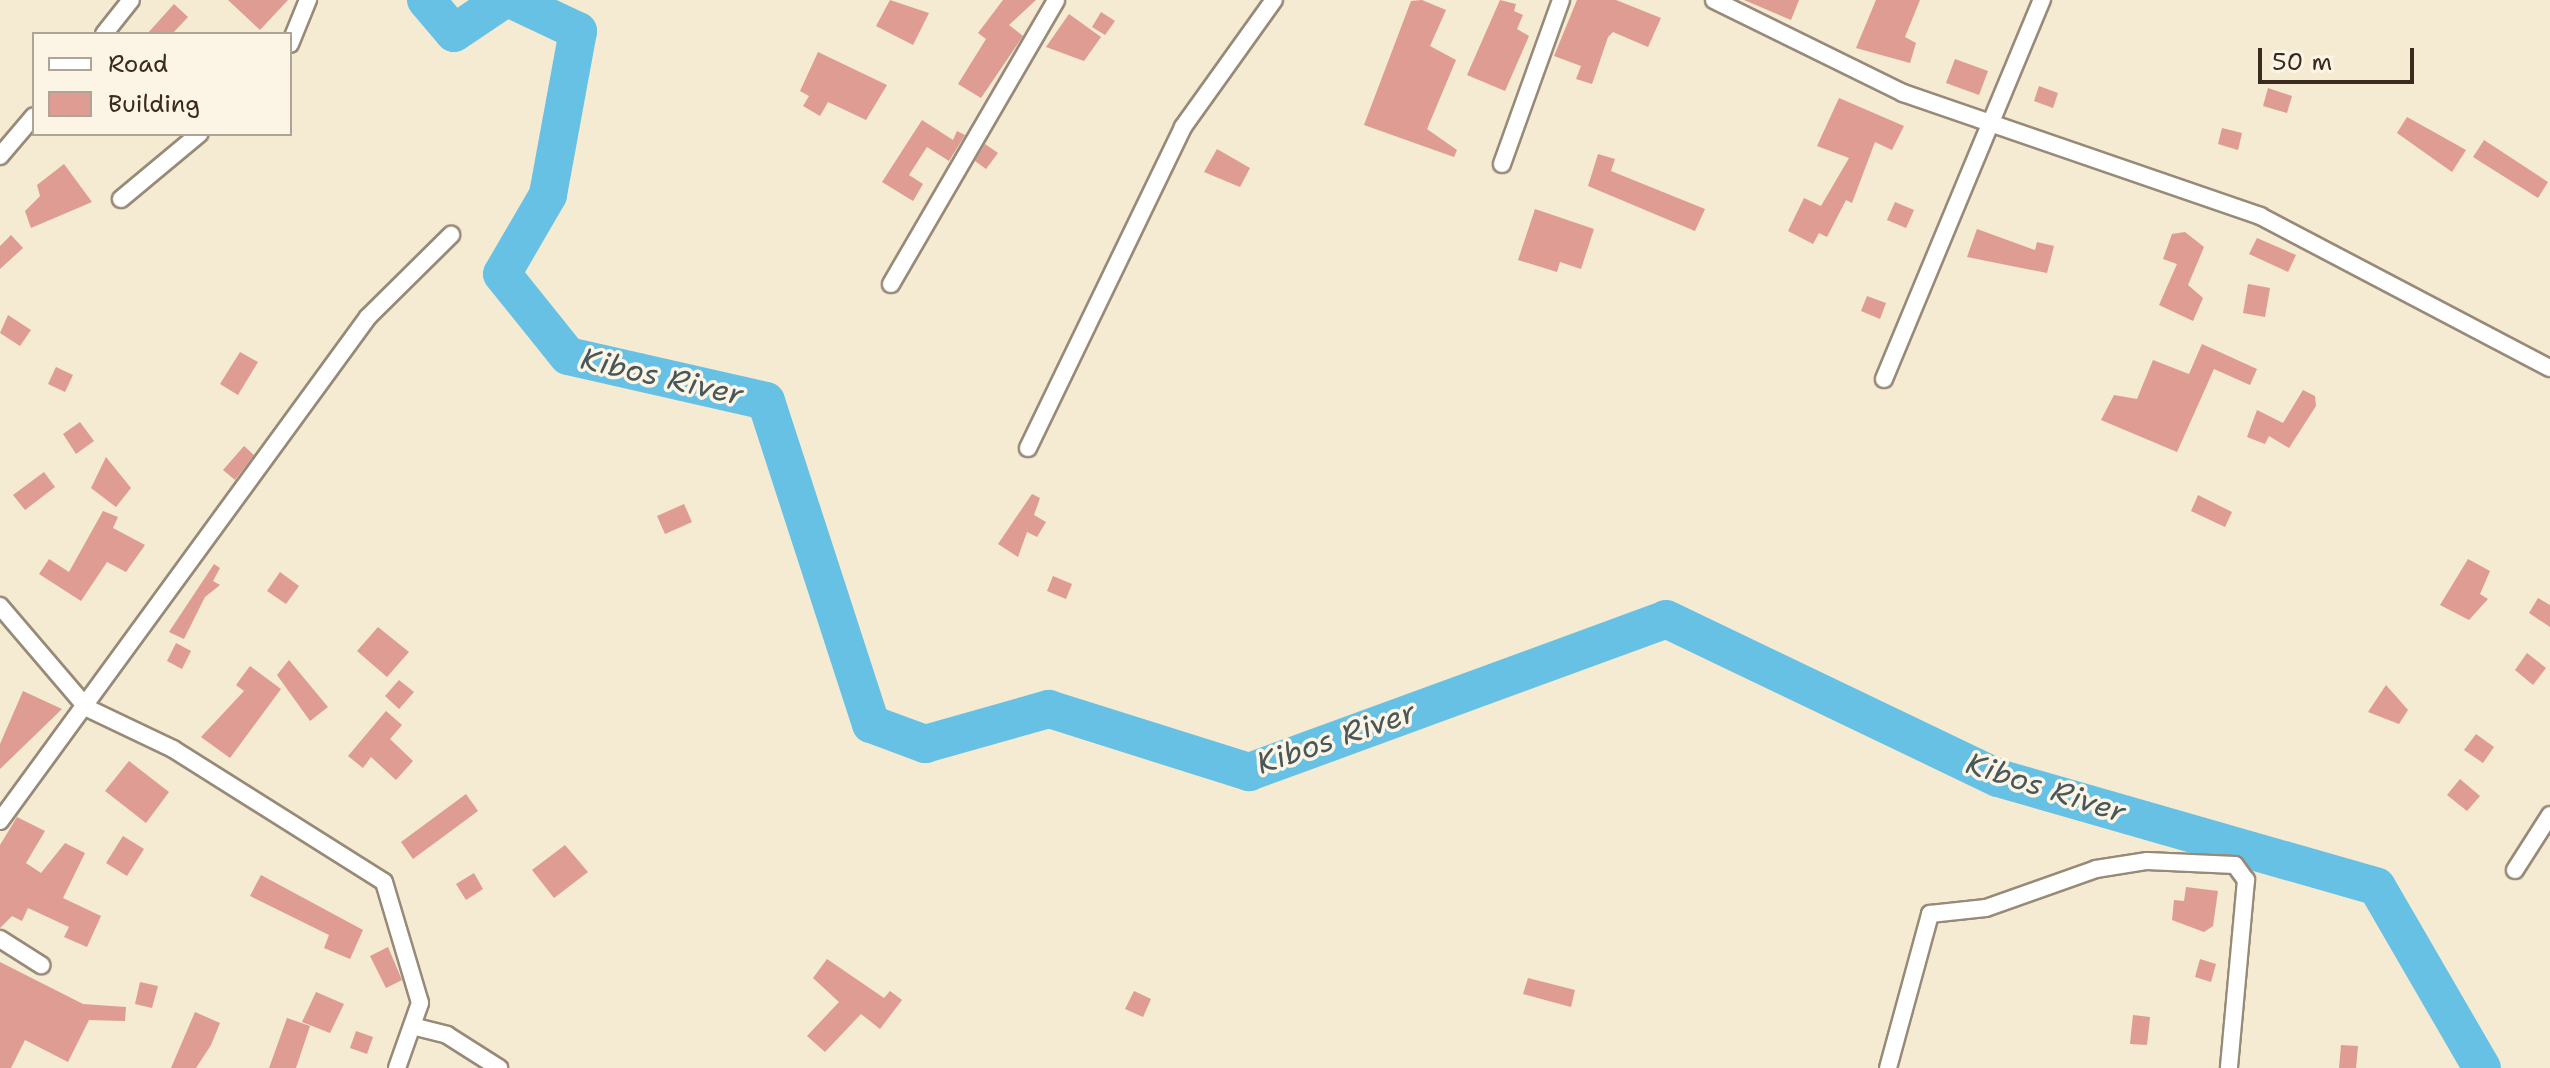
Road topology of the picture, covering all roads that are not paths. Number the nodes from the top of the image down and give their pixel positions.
1 (131, 0) edge
2 (308, 0) edge
3 (1056, 0) edge
4 (1274, 0) edge
5 (1561, 0) edge
6 (1714, 0) edge
7 (2042, 0) edge
8 (106, 32) edge
9 (292, 39) edge
10 (32, 118) edge
11 (1991, 125) junction
12 (197, 136) edge
13 (0, 156) edge
14 (1502, 164) dead end
15 (121, 199) dead end
16 (451, 235) dead end
17 (891, 284) dead end
18 (2550, 368) edge
19 (1884, 379) dead end
20 (1028, 448) dead end
21 (0, 606) edge
22 (87, 708) junction
23 (2550, 815) edge
24 (0, 821) edge
25 (2515, 870) dead end
26 (0, 939) edge
27 (41, 965) dead end
28 (416, 1027) junction
29 (397, 1068) edge
30 (499, 1068) edge
31 (1888, 1068) edge
32 (2229, 1068) edge

1 - 8 street
2 - 9 street
3 - 17 street
4 - 20 street
5 - 14 street
6 - 11 street
7 - 11 street
10 - 13 street
11 - 18 street
11 - 19 street
12 - 15 street
16 - 22 street
21 - 22 street
22 - 24 street
22 - 28 street
23 - 25 street
26 - 27 street
28 - 29 street
28 - 30 street
31 - 32 street

